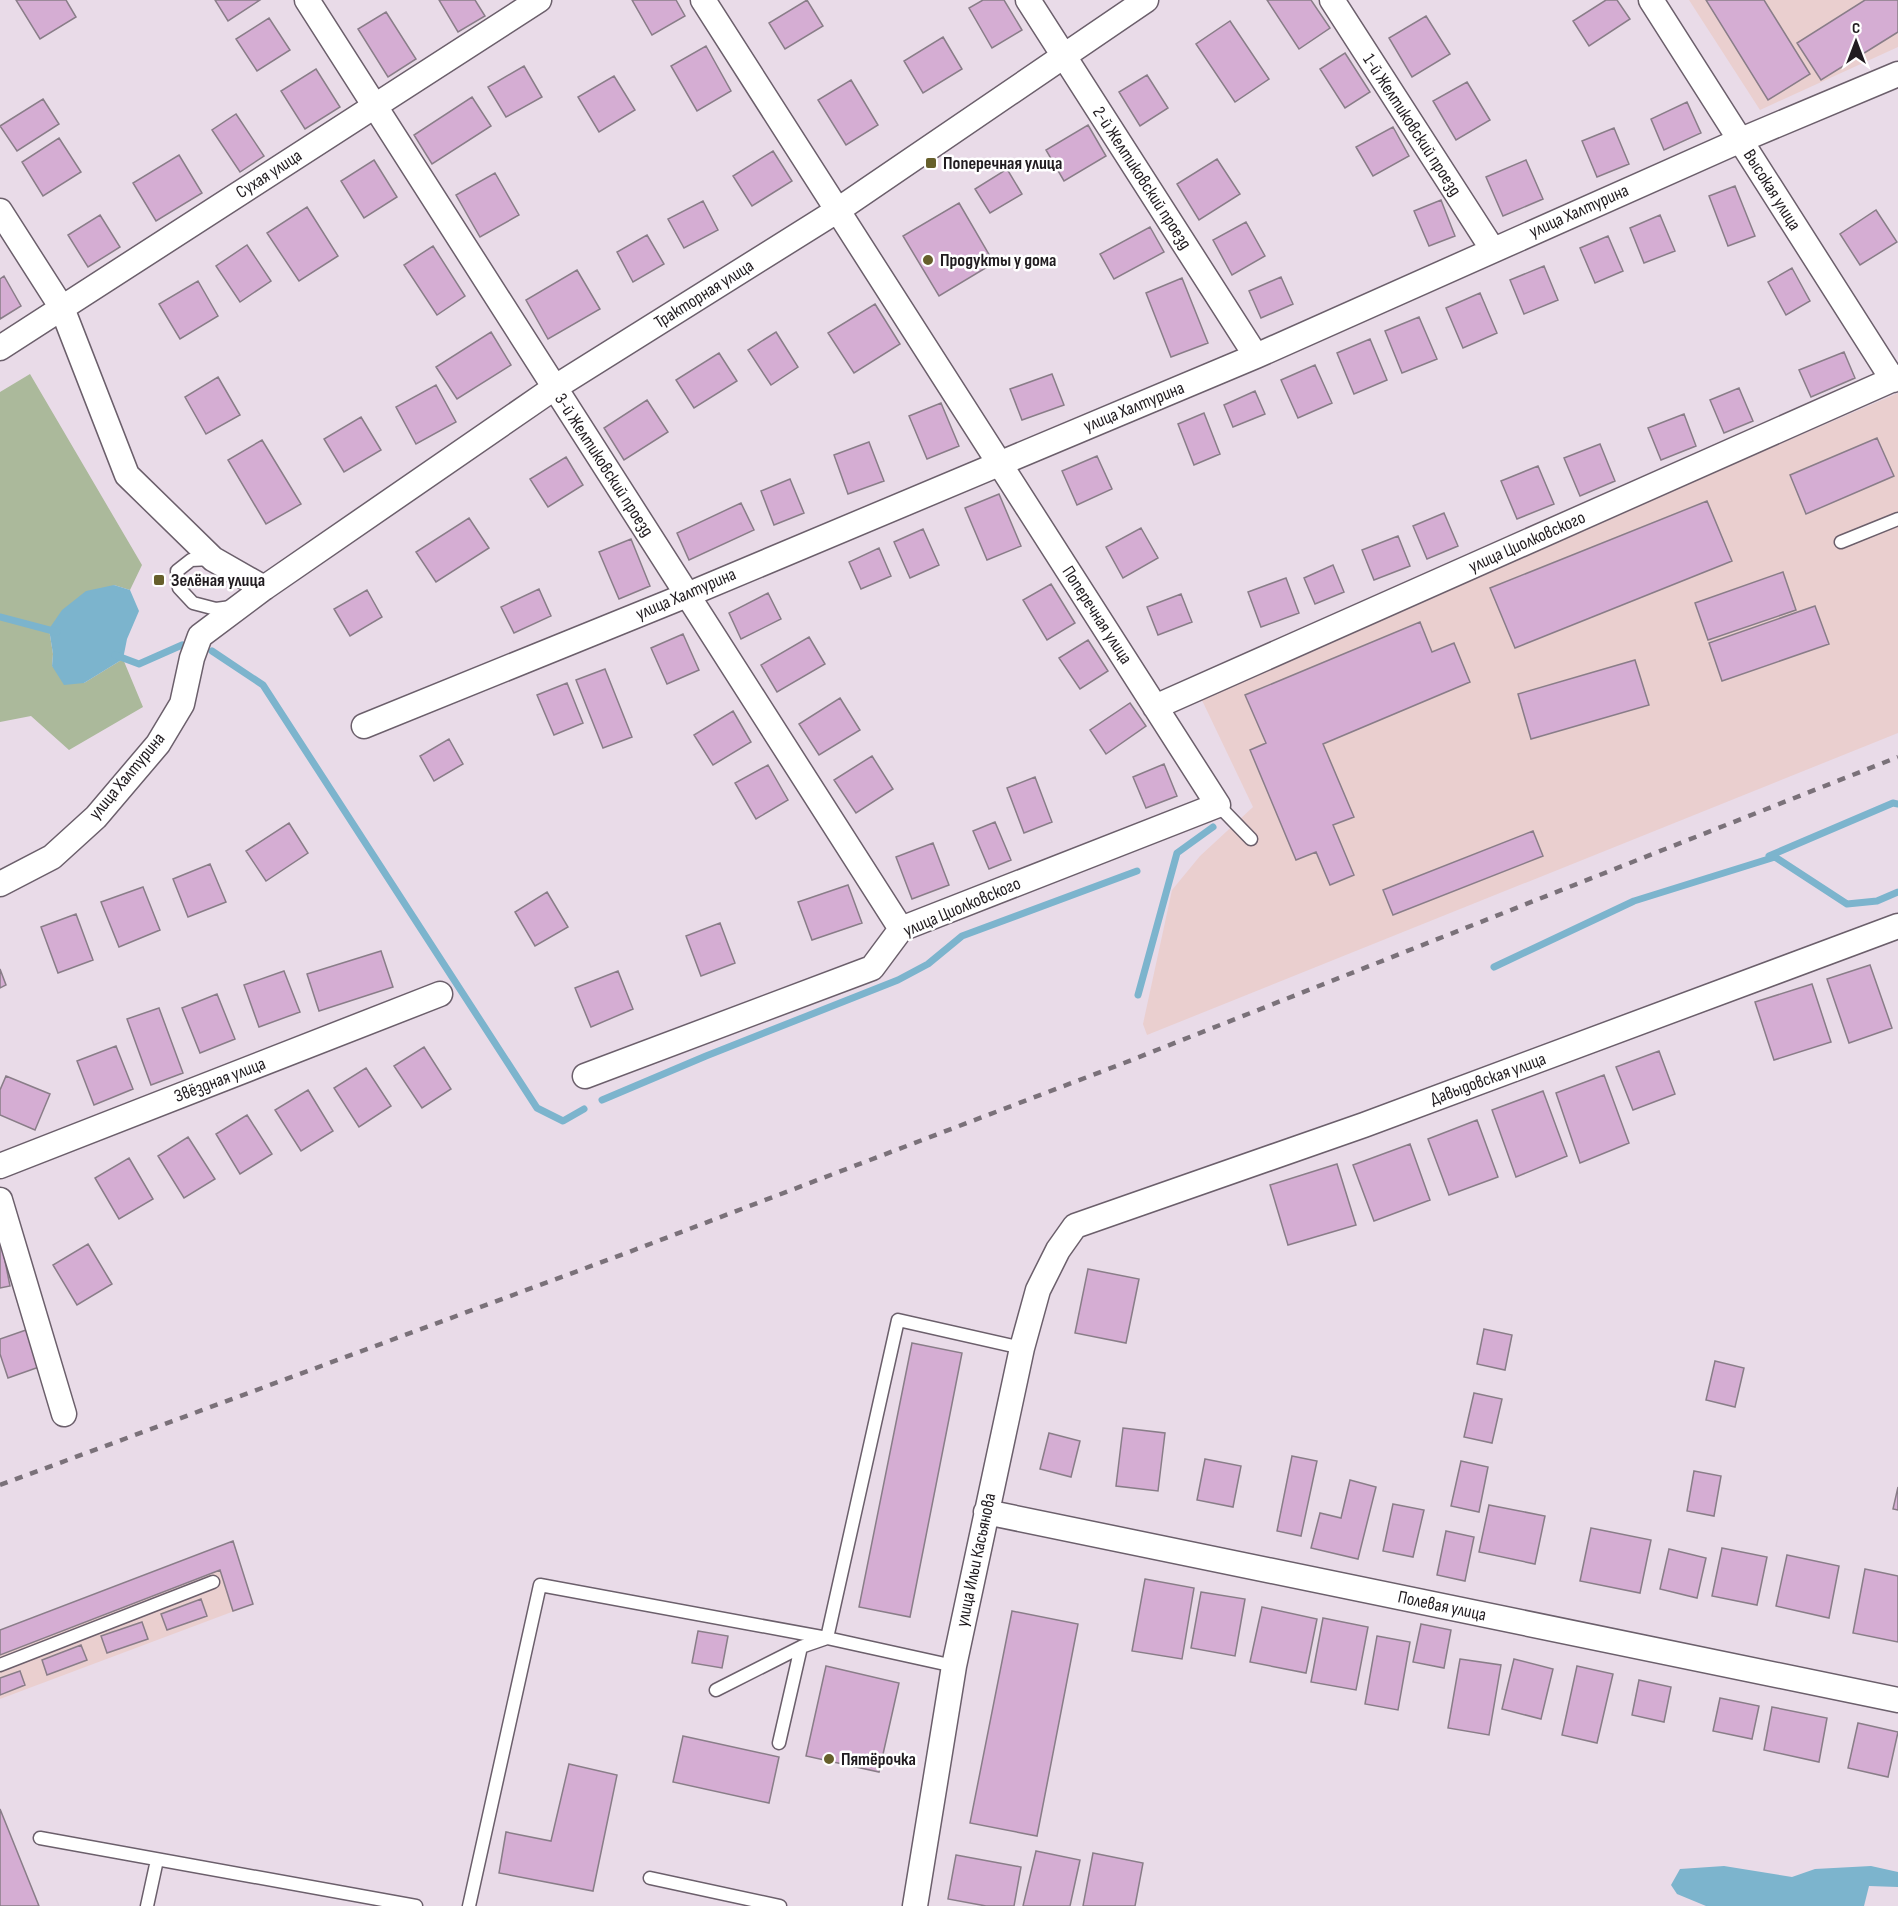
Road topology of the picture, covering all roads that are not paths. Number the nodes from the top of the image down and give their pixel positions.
1 (307, 0) edge
2 (539, 0) edge
3 (704, 0) edge
4 (1028, 0) edge
5 (1146, 0) edge
6 (1332, 0) edge
7 (1651, 0) edge
8 (1064, 56) junction
9 (1898, 74) edge
10 (374, 106) junction
11 (1741, 140) junction
12 (838, 210) junction
13 (0, 211) edge
14 (1493, 249) junction
15 (62, 308) junction
16 (0, 348) edge
17 (1257, 356) junction
18 (1896, 383) edge
19 (554, 388) junction
20 (999, 462) junction
21 (1898, 519) edge
22 (1841, 542) dead end
23 (213, 559) junction
24 (264, 588) junction
25 (687, 595) junction
26 (241, 605) junction
27 (1155, 706) junction
28 (364, 726) dead end
29 (1218, 805) junction
30 (1251, 839) dead end
31 (0, 884) edge
32 (1898, 926) edge
33 (901, 929) junction
34 (440, 994) dead end
35 (585, 1076) dead end
36 (0, 1166) edge
37 (0, 1200) edge
38 (1075, 1226) joint
39 (1022, 1348) junction
40 (64, 1414) dead end
41 (986, 1512) junction
42 (213, 1582) dead end
43 (826, 1638) junction
44 (801, 1647) junction
45 (0, 1665) edge
46 (954, 1666) junction
47 (716, 1690) dead end
48 (1898, 1700) edge
49 (779, 1743) dead end
50 (40, 1838) dead end
51 (157, 1860) junction
52 (650, 1878) dead end
53 (377, 1903) edge
54 (147, 1906) edge
55 (416, 1906) edge
56 (469, 1906) edge
57 (780, 1906) edge
58 (915, 1906) edge

1 - 10 street, 3-й Желтиковский проезд
2 - 10 street, Сухая улица
3 - 12 street, Поперечная улица
4 - 8 street, 2-й Желтиковский проезд
5 - 8 street, Тракторная улица
6 - 14 street, 1-й Желтиковский проезд
7 - 11 street, Высокая улица
8 - 12 street, Тракторная улица
8 - 17 street, 2-й Желтиковский проезд
9 - 11 street, улица Халтурина
10 - 15 street, Сухая улица
10 - 19 street, 3-й Желтиковский проезд
11 - 14 street, улица Халтурина
11 - 18 street, Высокая улица
12 - 19 street, Тракторная улица
12 - 20 street, Поперечная улица
13 - 15 street
14 - 17 street, улица Халтурина
15 - 16 street, Сухая улица
15 - 23 street
17 - 20 street, улица Халтурина
18 - 27 street, улица Циолковского
19 - 24 street, Тракторная улица
19 - 25 street, 3-й Желтиковский проезд
20 - 25 street, улица Халтурина
20 - 27 street, Поперечная улица
21 - 22 lane
23 - 24 street
23 - 26 lane
24 - 26 street, улица Халтурина
25 - 28 street, улица Халтурина
25 - 33 street, 3-й Желтиковский проезд
26 - 31 street, улица Халтурина
27 - 29 street, Поперечная улица
29 - 30 lane
29 - 33 street, улица Циолковского
32 - 38 street, Давыдовская улица
33 - 35 street, улица Циолковского
34 - 36 street, Звёздная улица
37 - 40 street
38 - 39 street, улица Ильи Касьянова
39 - 41 street, улица Ильи Касьянова
39 - 43 lane
41 - 46 street, улица Ильи Касьянова
41 - 48 street, Полевая улица
42 - 45 lane
43 - 44 lane
43 - 46 lane
43 - 56 lane
44 - 47 lane
44 - 49 lane
46 - 58 street, улица Ильи Касьянова
50 - 51 lane
51 - 53 lane
51 - 54 lane
52 - 57 lane
53 - 55 lane

